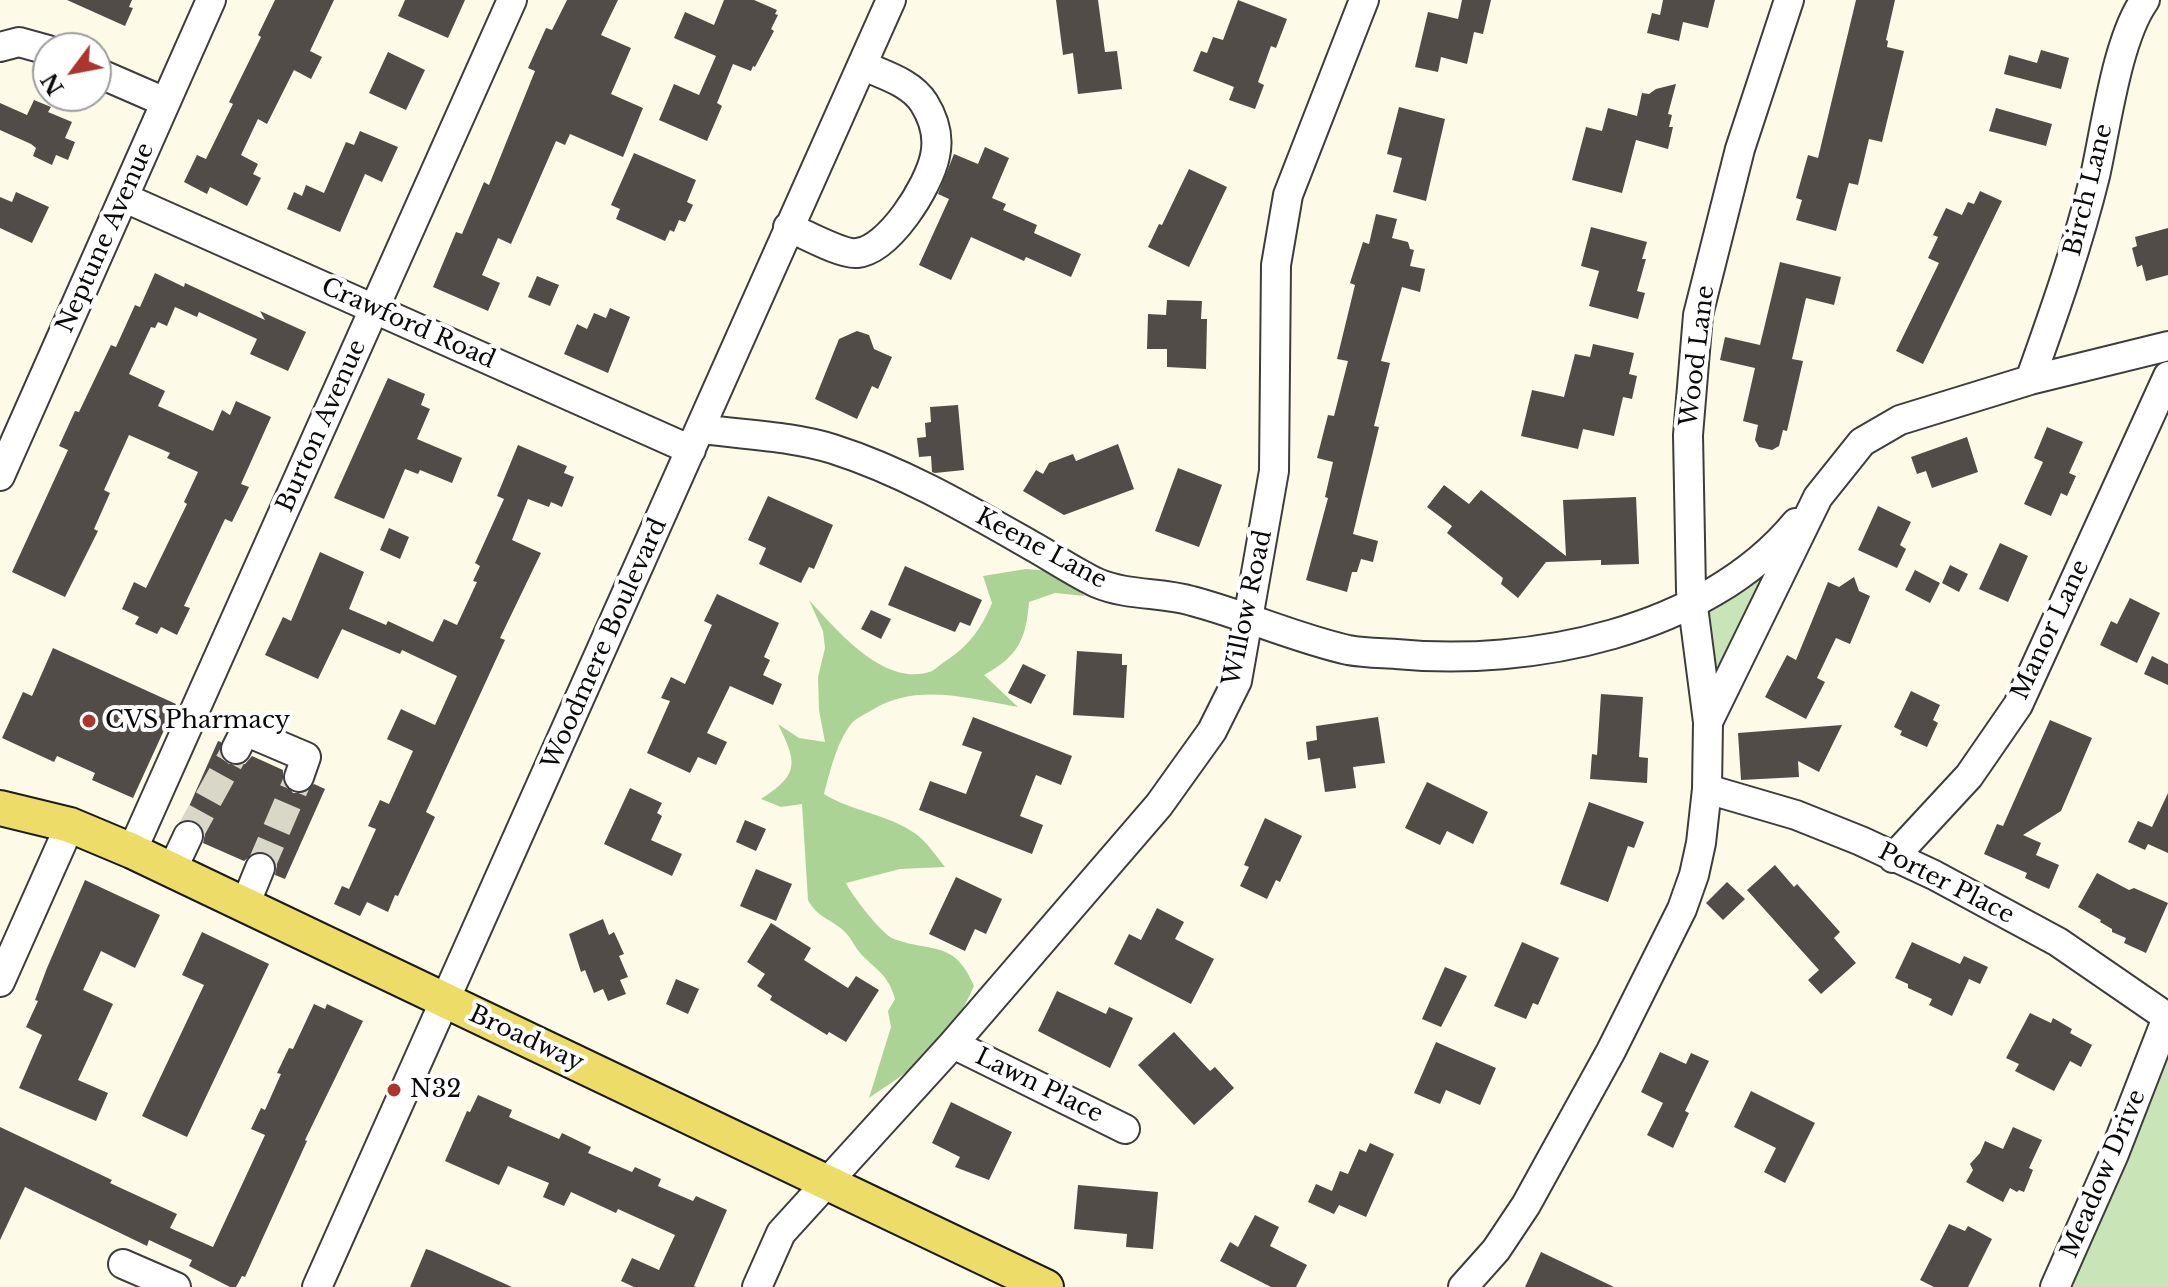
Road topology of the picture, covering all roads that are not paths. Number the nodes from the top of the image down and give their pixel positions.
1 (211, 0) edge
2 (512, 0) edge
3 (891, 0) edge
4 (1364, 0) edge
5 (1789, 0) edge
6 (2145, 0) edge
7 (32, 46) edge
8 (0, 47) edge
9 (862, 65) junction
10 (112, 79) edge
11 (165, 102) junction
12 (125, 198) junction
13 (788, 227) junction
14 (374, 309) junction
15 (2168, 346) edge
16 (2168, 376) edge
17 (2030, 380) junction
18 (696, 440) junction
19 (2, 464) edge
20 (1818, 497) junction
21 (1692, 603) junction
22 (1249, 620) junction
23 (1708, 722) junction
24 (236, 749) tunnel mouth
25 (299, 777) tunnel mouth
26 (1707, 789) junction
27 (0, 808) edge
28 (70, 825) junction
29 (188, 836) tunnel mouth
30 (132, 851) junction
31 (1893, 858) junction
32 (260, 868) tunnel mouth
33 (172, 870) junction
34 (245, 905) junction
35 (0, 982) edge
36 (445, 1000) junction
37 (2168, 1016) edge
38 (953, 1044) junction
39 (1125, 1129) dead end
40 (827, 1182) junction
41 (123, 1264) dead end
42 (176, 1287) edge
43 (317, 1287) edge
44 (757, 1287) edge
45 (1046, 1287) edge
46 (1463, 1287) edge
47 (2055, 1287) edge

1 - 11 street, Neptune Avenue
2 - 14 street, Burton Avenue
3 - 9 street, Woodmere Boulevard
4 - 22 street, Willow Road
5 - 21 street, Wood Lane
6 - 17 street, Birch Lane
7 - 8 street
9 - 13 street, Woodmere Boulevard
9 - 13 street
10 - 11 street
11 - 12 street, Neptune Avenue
12 - 14 street, Crawford Road
12 - 19 street, Neptune Avenue
13 - 18 street, Woodmere Boulevard
14 - 18 street, Crawford Road
14 - 30 street, Burton Avenue
15 - 17 street
16 - 31 street, Manor Lane
17 - 20 street
18 - 22 street, Keene Lane
18 - 36 street, Woodmere Boulevard
20 - 21 street, Keene Lane
20 - 23 street
21 - 22 street, Keene Lane
21 - 23 street, Wood Lane
22 - 38 street, Willow Road
23 - 26 street, Wood Lane
24 - 25 street
26 - 31 street, Porter Place
26 - 46 street, Wood Lane
27 - 28 main road, Broadway
28 - 30 main road, Broadway
28 - 35 street
29 - 33 street
30 - 33 main road, Broadway
31 - 37 street, Porter Place
32 - 34 street
33 - 34 main road, Broadway
34 - 36 main road, Broadway
36 - 40 main road, Broadway
36 - 43 street, Woodmere Boulevard
37 - 47 street, Meadow Drive
38 - 39 street, Lawn Place
38 - 40 street, Willow Road
40 - 44 street, Willow Road
40 - 45 main road, Broadway
41 - 42 street

